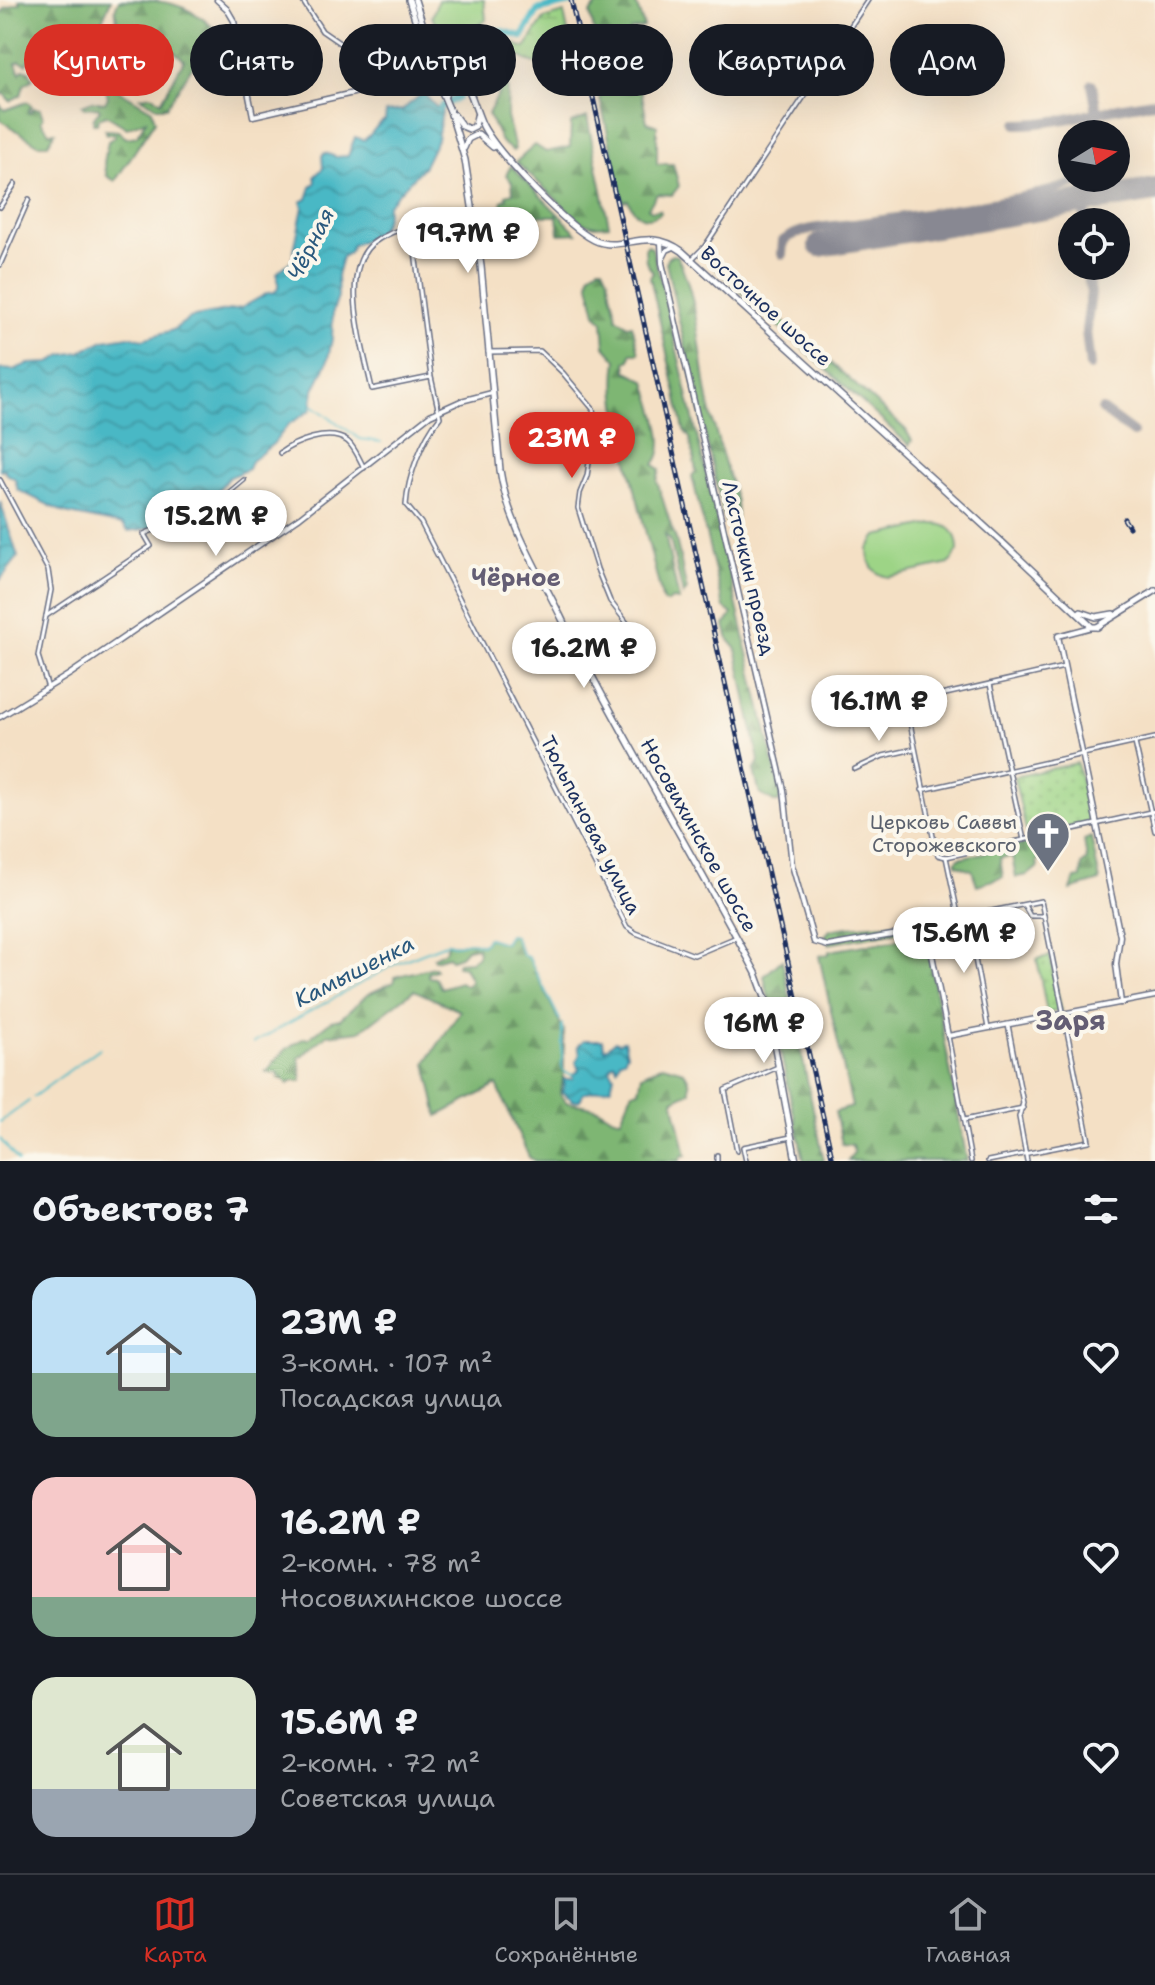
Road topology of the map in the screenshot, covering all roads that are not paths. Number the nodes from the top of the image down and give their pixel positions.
1 (217, 0) edge
2 (302, 0) edge
3 (412, 0) edge
4 (868, 0) edge
5 (420, 24) edge
6 (339, 45) edge
7 (342, 96) edge
8 (471, 96) edge
9 (445, 97) edge
10 (450, 111) junction
11 (478, 114) junction
12 (464, 153) junction
13 (505, 158) junction
14 (15, 184) dead end
15 (29, 199) dead end
16 (0, 207) edge
17 (661, 240) junction
18 (676, 247) junction
19 (692, 259) junction
20 (662, 263) junction
21 (0, 265) edge
22 (488, 352) junction
23 (431, 377) junction
24 (492, 393) junction
25 (449, 405) junction
26 (438, 410) junction
27 (440, 417) junction
28 (280, 453) dead end
29 (364, 468) junction
30 (0, 480) edge
31 (244, 480) dead end
32 (1155, 591) edge
33 (1125, 608) junction
34 (1075, 609) junction
35 (46, 616) junction
36 (1096, 617) junction
37 (1093, 627) junction
38 (631, 654) dead end
39 (1064, 667) junction
40 (990, 683) junction
41 (48, 688) junction
42 (0, 717) edge
43 (1155, 738) edge
44 (1135, 743) junction
45 (914, 749) junction
46 (1082, 755) junction
47 (855, 769) dead end
48 (1009, 771) junction
49 (922, 790) junction
50 (1153, 811) edge
51 (1097, 824) junction
52 (1155, 831) edge
53 (1024, 840) junction
54 (946, 857) junction
55 (1024, 904) junction
56 (967, 916) junction
57 (1044, 916) junction
58 (959, 919) junction
59 (927, 929) junction
60 (737, 937) junction
61 (1155, 996) edge
62 (1121, 1003) junction
63 (1064, 1014) junction
64 (1008, 1025) junction
65 (988, 1028) junction
66 (948, 1036) junction
67 (779, 1067) junction
68 (1023, 1108) junction
69 (963, 1120) junction
70 (792, 1137) junction
71 (737, 1151) dead end
72 (1025, 1154) junction
73 (717, 1155) dead end
74 (717, 1161) edge
75 (746, 1161) edge
76 (796, 1161) edge
77 (971, 1161) edge
78 (988, 1161) edge
79 (1027, 1161) edge

1 - 7 street
2 - 6 street
3 - 5 main road, Носовихинское шоссе
4 - 19 street
8 - 11 main road, Восточное шоссе
9 - 10 main road, Носовихинское шоссе
10 - 11 main road
10 - 12 main road, Носовихинское шоссе
11 - 13 main road, Восточное шоссе
12 - 13 main road
12 - 22 main road, Носовихинское шоссе
13 - 17 main road, Восточное шоссе
14 - 16 street
15 - 21 street
17 - 18 main road, Восточное шоссе
17 - 20 street, Ласточкин проезд
18 - 19 main road, Восточное шоссе
18 - 20 street
19 - 34 main road, Восточное шоссе
20 - 59 street, Ласточкин проезд
22 - 24 main road, Носовихинское шоссе
22 - 38 street
23 - 23 street
23 - 26 street
24 - 25 street
24 - 60 main road, Носовихинское шоссе
25 - 26 street
25 - 27 street, Тюльпановая улица
26 - 27 street
26 - 29 street
27 - 60 street, Тюльпановая улица
28 - 29 street
29 - 41 street
30 - 35 street
31 - 35 street
32 - 33 main road
33 - 36 main road
33 - 37 main road
34 - 36 main road, Восточное шоссе
34 - 37 main road, Восточное шоссе
35 - 41 street
36 - 37 main road
37 - 39 street
39 - 40 street
39 - 46 street
40 - 45 street
40 - 48 street
41 - 42 street
43 - 44 street
44 - 46 street
44 - 50 street
45 - 47 street
45 - 49 street
46 - 48 street
46 - 51 street
48 - 49 street
48 - 53 street
49 - 54 street
50 - 51 street
50 - 52 street
51 - 53 street
51 - 62 street
53 - 54 street
54 - 58 street
55 - 56 street
55 - 57 street
55 - 57 street
56 - 58 street
56 - 65 street
57 - 63 street
58 - 59 street
59 - 66 street
60 - 67 main road, Носовихинское шоссе
61 - 62 street
62 - 63 street
63 - 64 street
63 - 72 street
64 - 65 street
64 - 68 street
65 - 66 street
66 - 69 street
67 - 70 main road, Носовихинское шоссе
67 - 71 street
68 - 69 street
68 - 72 street
69 - 77 street
70 - 75 street
70 - 76 main road, Носовихинское шоссе
72 - 78 street
72 - 79 street
73 - 74 street

